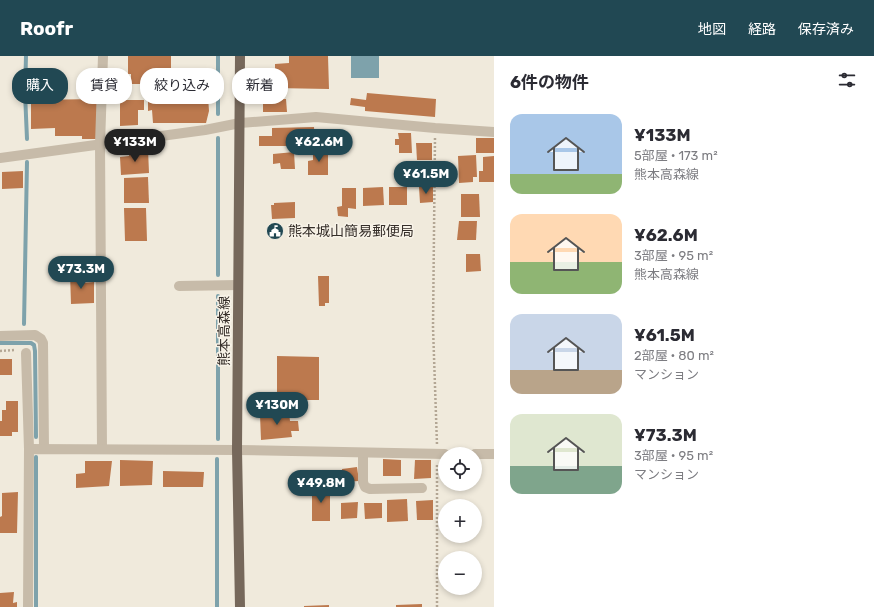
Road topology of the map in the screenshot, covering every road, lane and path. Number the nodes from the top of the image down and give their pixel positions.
1 (103, 56) edge
2 (240, 56) edge
3 (240, 123) junction
4 (435, 128) junction
5 (494, 132) edge
6 (100, 144) junction
7 (0, 158) edge
8 (238, 285) junction
9 (179, 286) dead end
10 (0, 336) edge
11 (0, 350) edge
12 (26, 353) joint
13 (440, 447) edge
14 (29, 449) junction
15 (44, 449) junction
16 (102, 449) junction
17 (237, 450) junction
18 (363, 453) junction
19 (482, 454) edge
20 (494, 454) edge
21 (438, 455) edge
22 (422, 488) dead end
23 (440, 491) edge
24 (28, 607) edge
25 (240, 607) edge
26 (437, 607) edge

1 - 6 street
2 - 3 main road, 熊本高森線
3 - 4 street
3 - 6 street
3 - 8 main road, 熊本高森線
4 - 5 street
4 - 13 path
6 - 7 street
6 - 16 street
8 - 9 street
8 - 17 main road, 熊本高森線
10 - 15 street
11 - 12 path
12 - 14 street
14 - 15 street
14 - 24 street
15 - 16 street
16 - 17 street
17 - 18 street
17 - 25 main road, 熊本高森線
18 - 21 street
18 - 22 street
19 - 20 street
23 - 26 path

